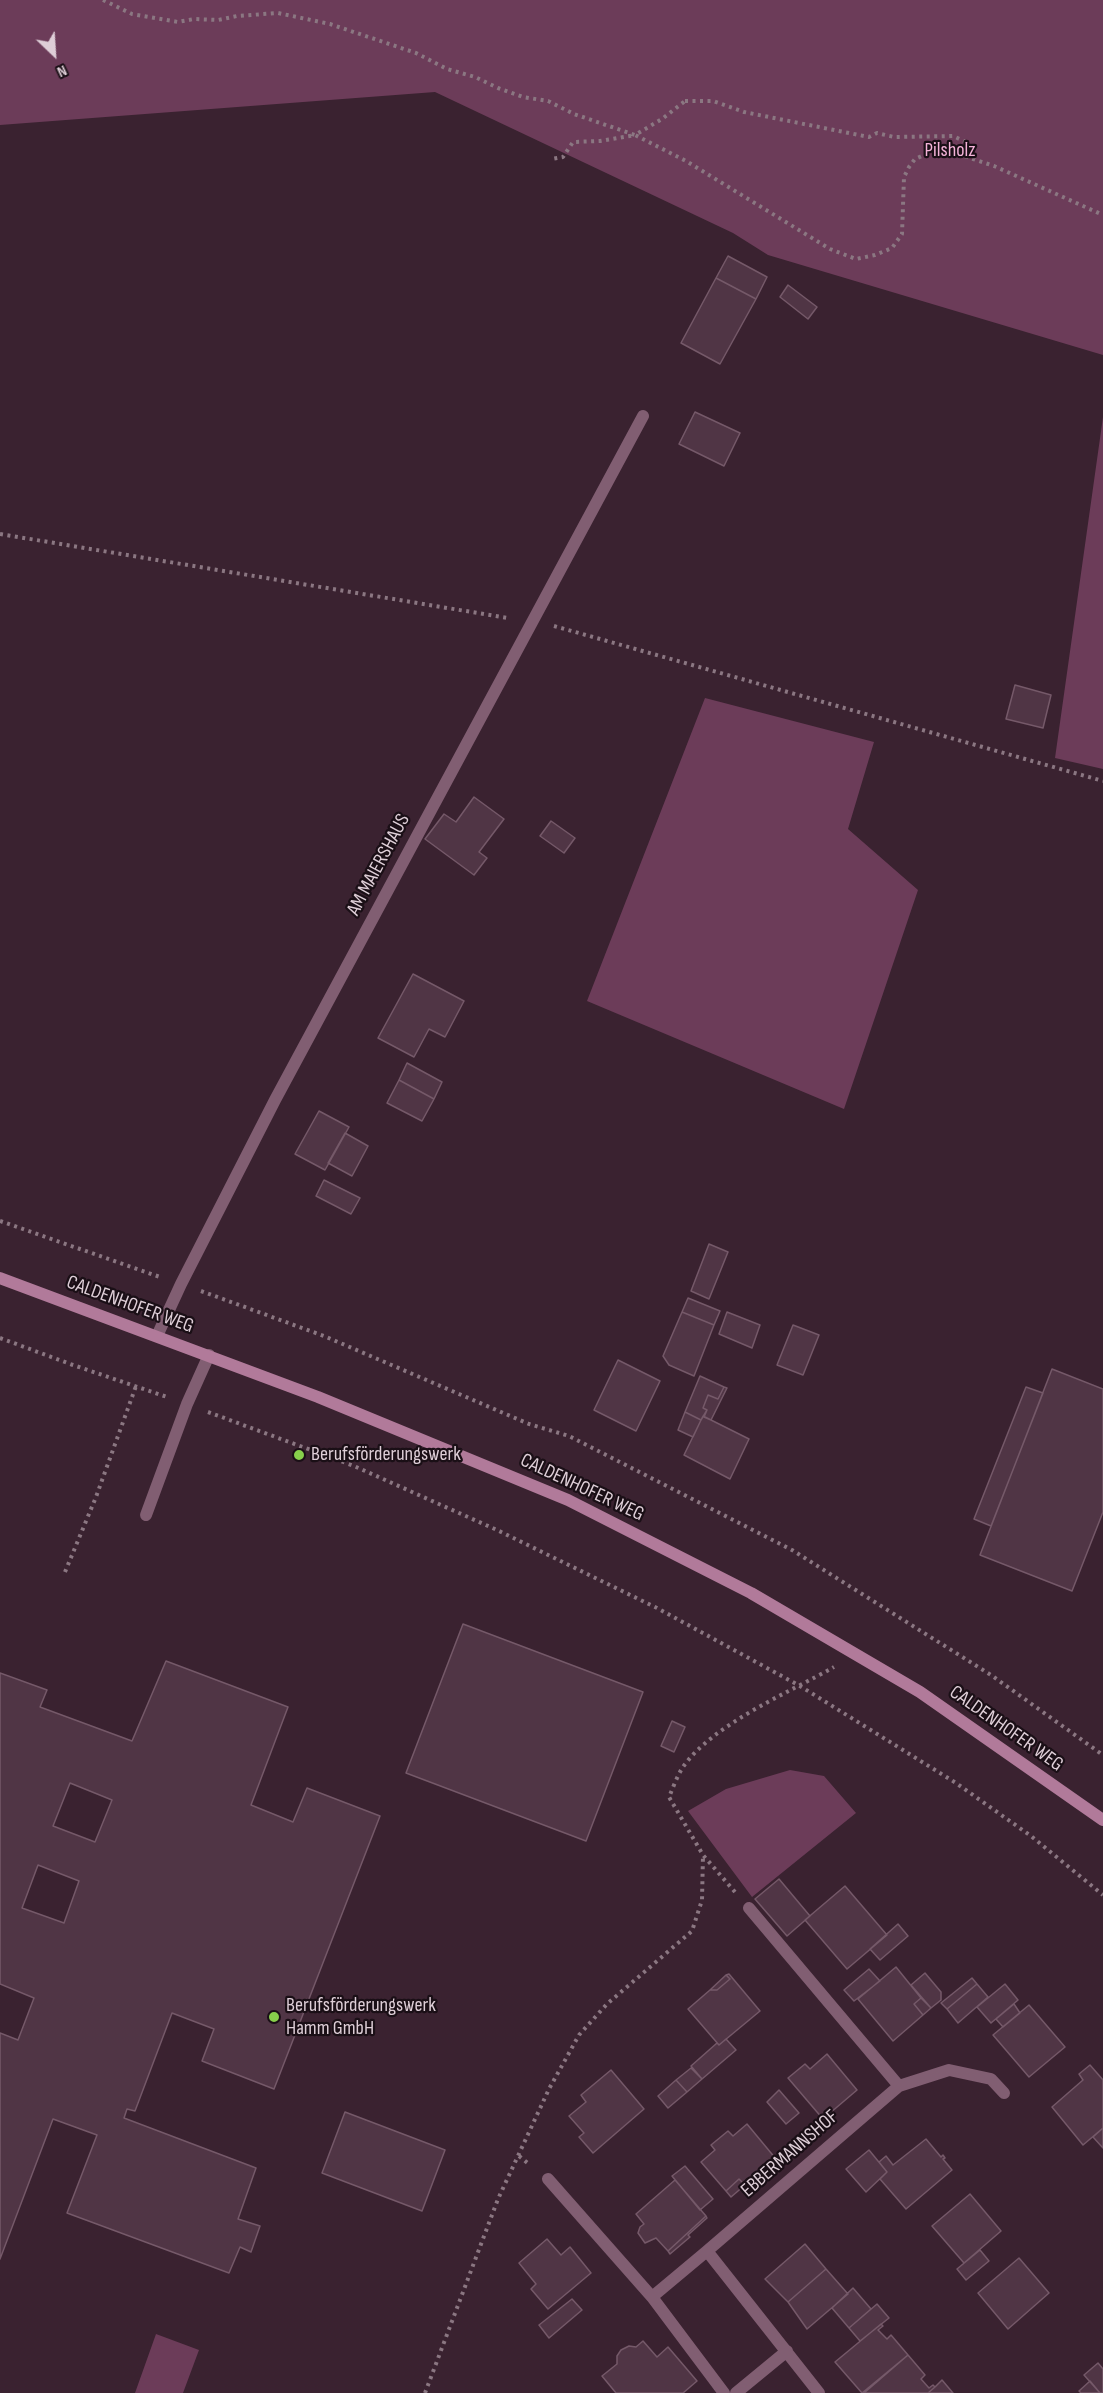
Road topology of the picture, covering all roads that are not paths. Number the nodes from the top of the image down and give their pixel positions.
1 (643, 416) dead end
2 (0, 1278) edge
3 (157, 1336) junction
4 (209, 1355) junction
5 (146, 1515) dead end
6 (1103, 1820) edge
7 (749, 1908) road end
8 (899, 2086) junction
9 (1004, 2093) dead end
10 (548, 2179) dead end
11 (706, 2251) junction
12 (652, 2297) junction
13 (787, 2351) junction
14 (724, 2393) edge
15 (736, 2393) edge
16 (819, 2393) edge

1 - 3 street, AM MAIERSHAUS
2 - 3 main road, CALDENHOFER WEG
3 - 4 main road, CALDENHOFER WEG
4 - 5 street
4 - 6 main road, CALDENHOFER WEG
7 - 8 street
8 - 9 street, EBBERMANNSHOF
8 - 11 street, EBBERMANNSHOF
10 - 12 street
11 - 12 street, EBBERMANNSHOF
11 - 13 street
12 - 14 street
13 - 15 street
13 - 16 street

